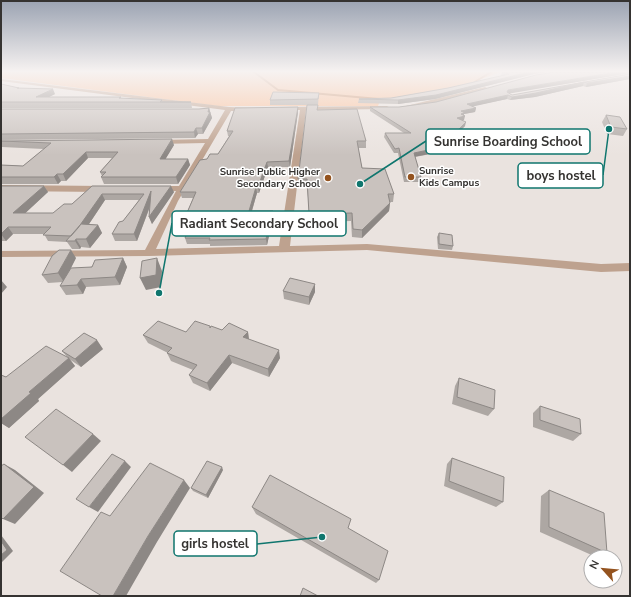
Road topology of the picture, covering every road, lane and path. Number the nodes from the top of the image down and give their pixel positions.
1 (157, 100) edge
2 (443, 100) edge
3 (406, 106) edge
4 (258, 108) edge
5 (273, 108) edge
6 (303, 108) junction
7 (390, 108) edge
8 (229, 109) junction
9 (190, 111) edge
10 (211, 141) junction
11 (147, 142) edge
12 (1, 188) edge
13 (183, 188) junction
14 (113, 189) edge
15 (144, 189) edge
16 (284, 249) junction
17 (148, 253) junction
18 (1, 254) edge
19 (630, 266) edge

1 - 8 street
2 - 3 street
4 - 8 street
5 - 6 street
6 - 7 street
6 - 16 street
8 - 9 street
8 - 10 street
10 - 11 street
10 - 13 street
12 - 14 street
13 - 15 street
13 - 17 street
16 - 17 street
16 - 19 street
17 - 18 street

